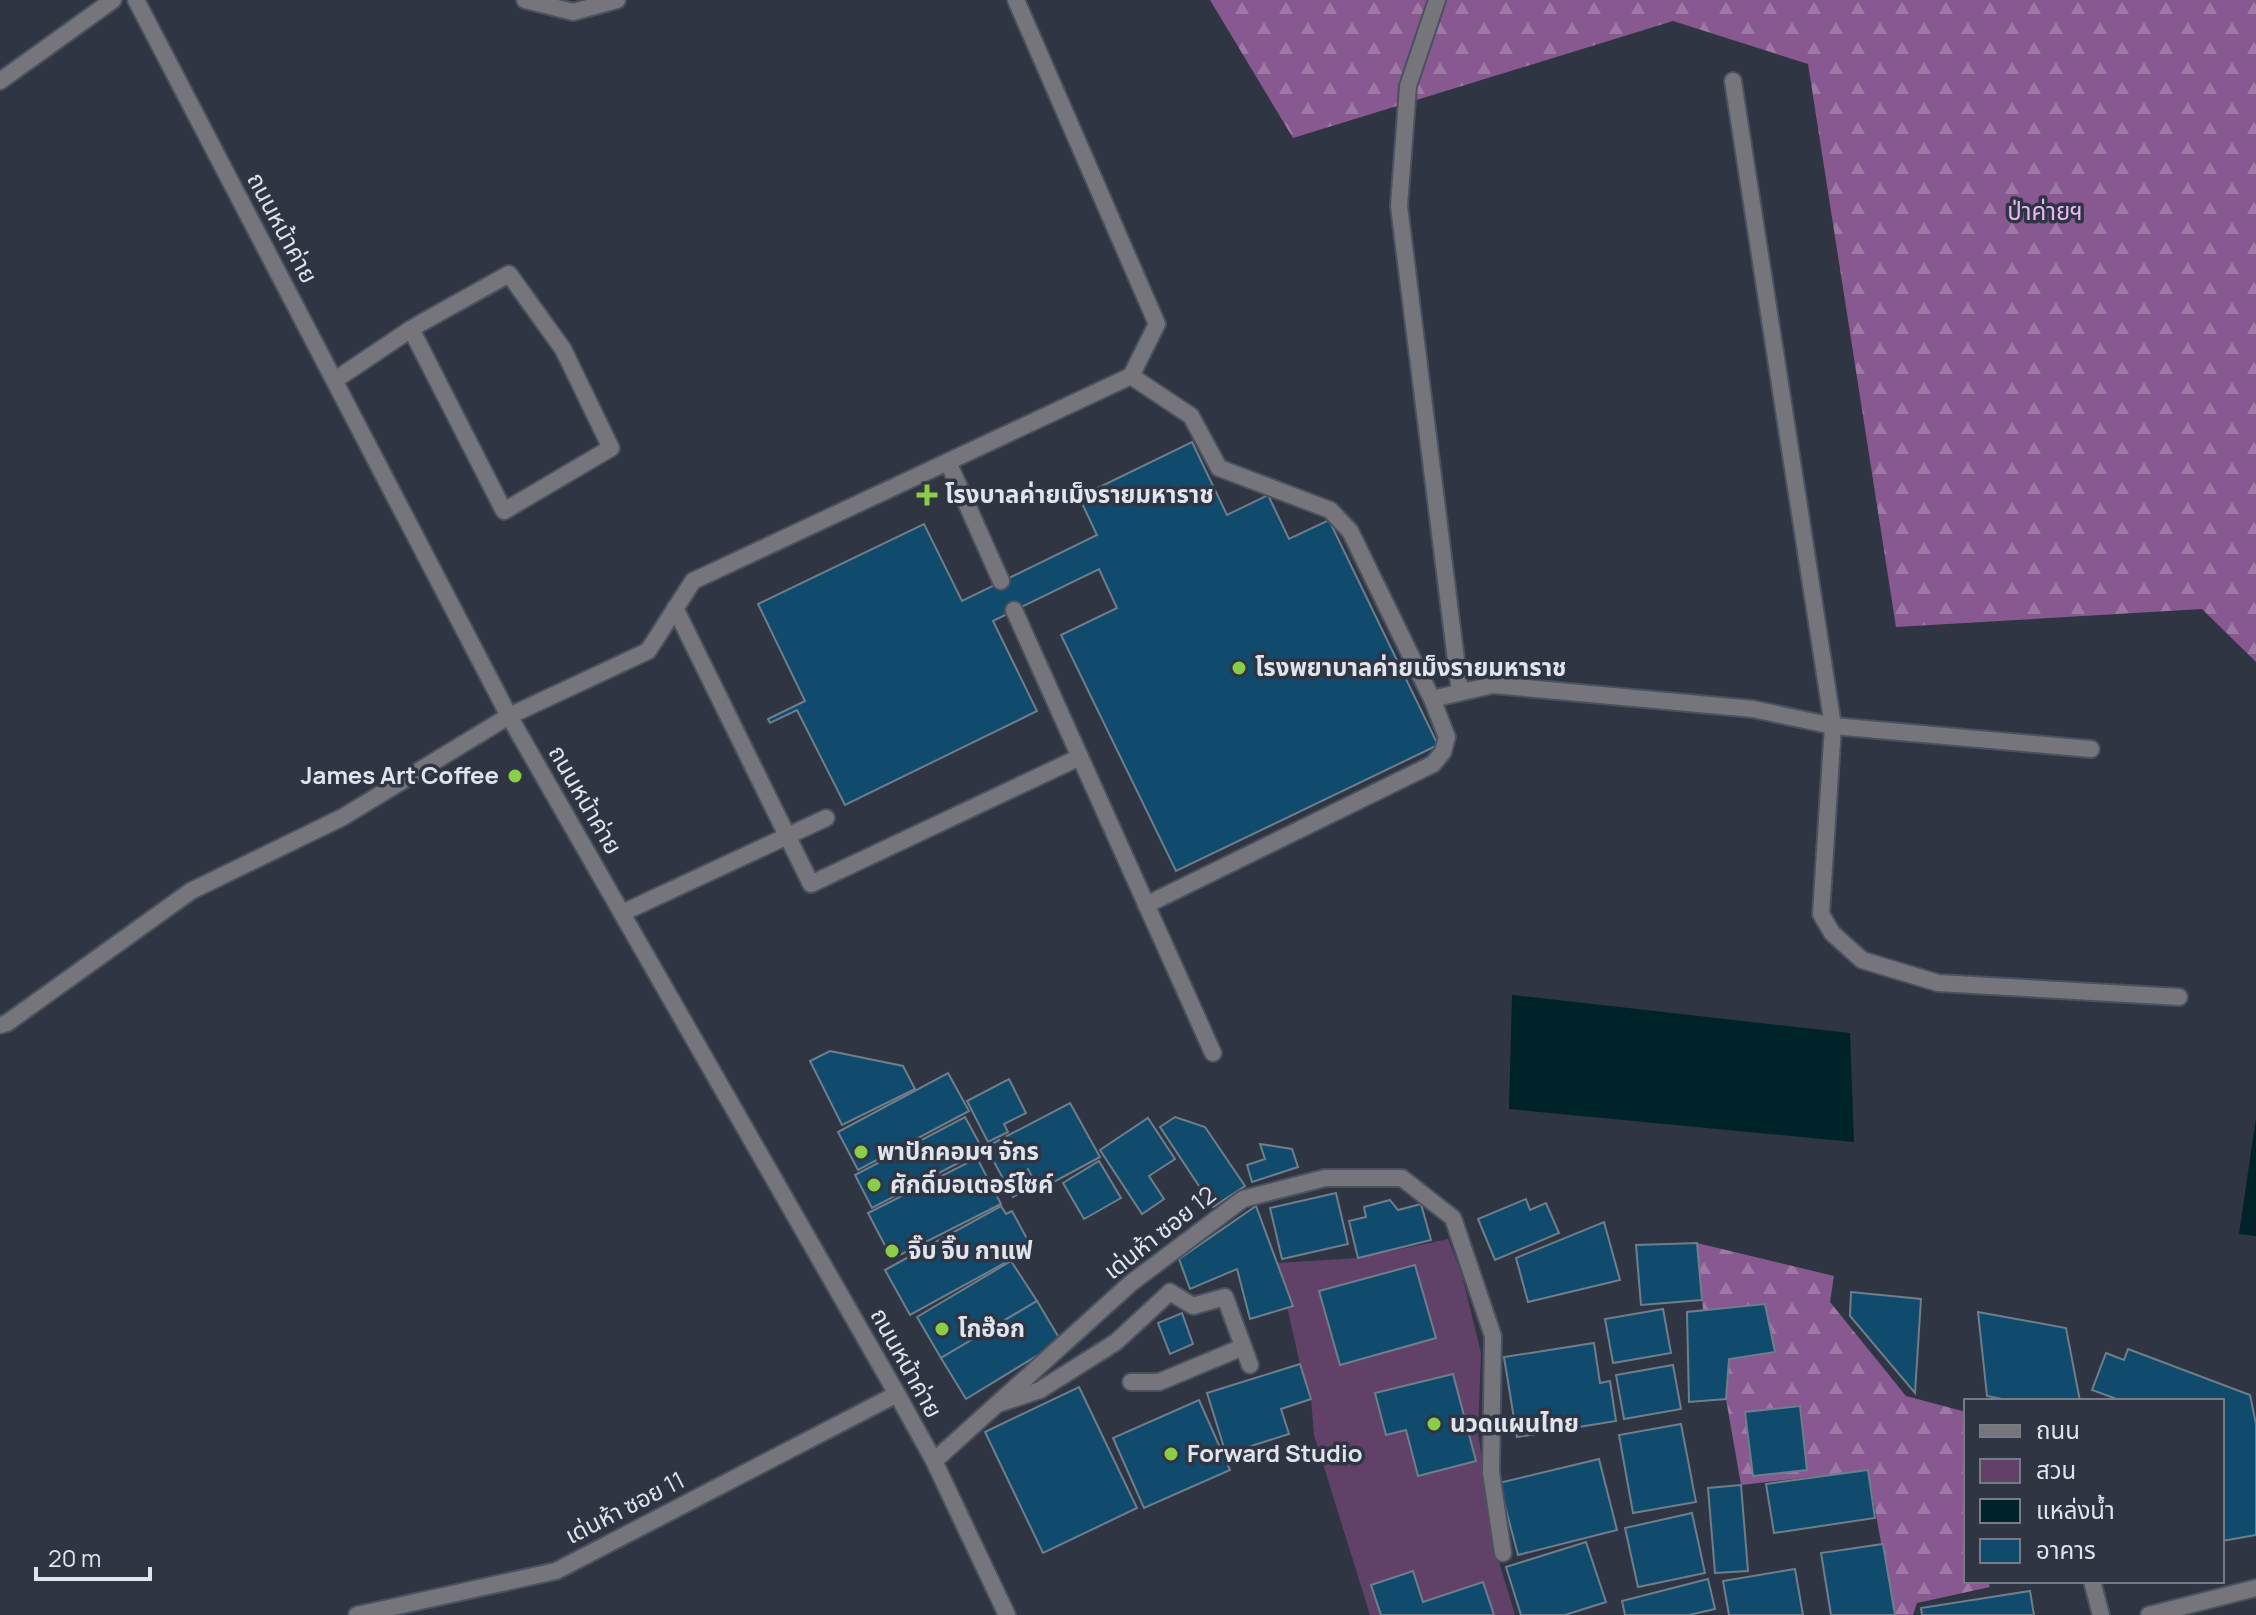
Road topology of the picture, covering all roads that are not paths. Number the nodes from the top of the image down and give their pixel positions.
1 (113, 0) edge
2 (136, 0) edge
3 (525, 0) edge
4 (617, 0) edge
5 (1016, 0) edge
6 (1437, 0) edge
7 (0, 81) edge
8 (1733, 81) dead end
9 (411, 329) junction
10 (1131, 376) junction
11 (335, 380) junction
12 (948, 462) junction
13 (1001, 581) dead end
14 (675, 608) junction
15 (1014, 610) dead end
16 (1460, 692) junction
17 (1432, 699) junction
18 (509, 716) junction
19 (1833, 726) junction
20 (2091, 749) dead end
21 (1080, 757) junction
22 (826, 818) dead end
23 (789, 835) junction
24 (1146, 905) junction
25 (622, 913) junction
26 (2179, 997) dead end
27 (0, 1025) edge
28 (1213, 1053) dead end
29 (1243, 1347) junction
30 (1250, 1365) dead end
31 (1131, 1382) dead end
32 (897, 1394) junction
33 (996, 1405) junction
34 (934, 1461) junction
35 (1503, 1553) dead end
36 (2093, 1583) edge
37 (2256, 1588) edge
38 (357, 1615) edge
39 (1007, 1615) edge
40 (2101, 1615) edge
41 (2149, 1615) edge

1 - 7 street
2 - 11 street, ถนนหน้าค่าย
3 - 4 street
5 - 10 street
6 - 16 street
8 - 19 street
9 - 9 street
9 - 11 street
10 - 12 street
10 - 17 street
11 - 18 street, ถนนหน้าค่าย
12 - 13 street
12 - 14 street
14 - 18 street
14 - 23 street
15 - 21 street
16 - 17 street
16 - 19 street
17 - 24 street
18 - 25 street, ถนนหน้าค่าย
18 - 27 street
19 - 20 street
19 - 26 street
21 - 23 street
21 - 24 street
22 - 23 street
23 - 25 street
24 - 28 street
25 - 32 street, ถนนหน้าค่าย
29 - 30 street
29 - 31 street
29 - 33 street
32 - 34 street, ถนนหน้าค่าย
32 - 38 street, เด่นห้า ซอย 11
33 - 34 street, เด่นห้า ซอย 12
33 - 35 street, เด่นห้า ซอย 12
34 - 39 street, ถนนหน้าค่าย
36 - 40 street
37 - 41 street

